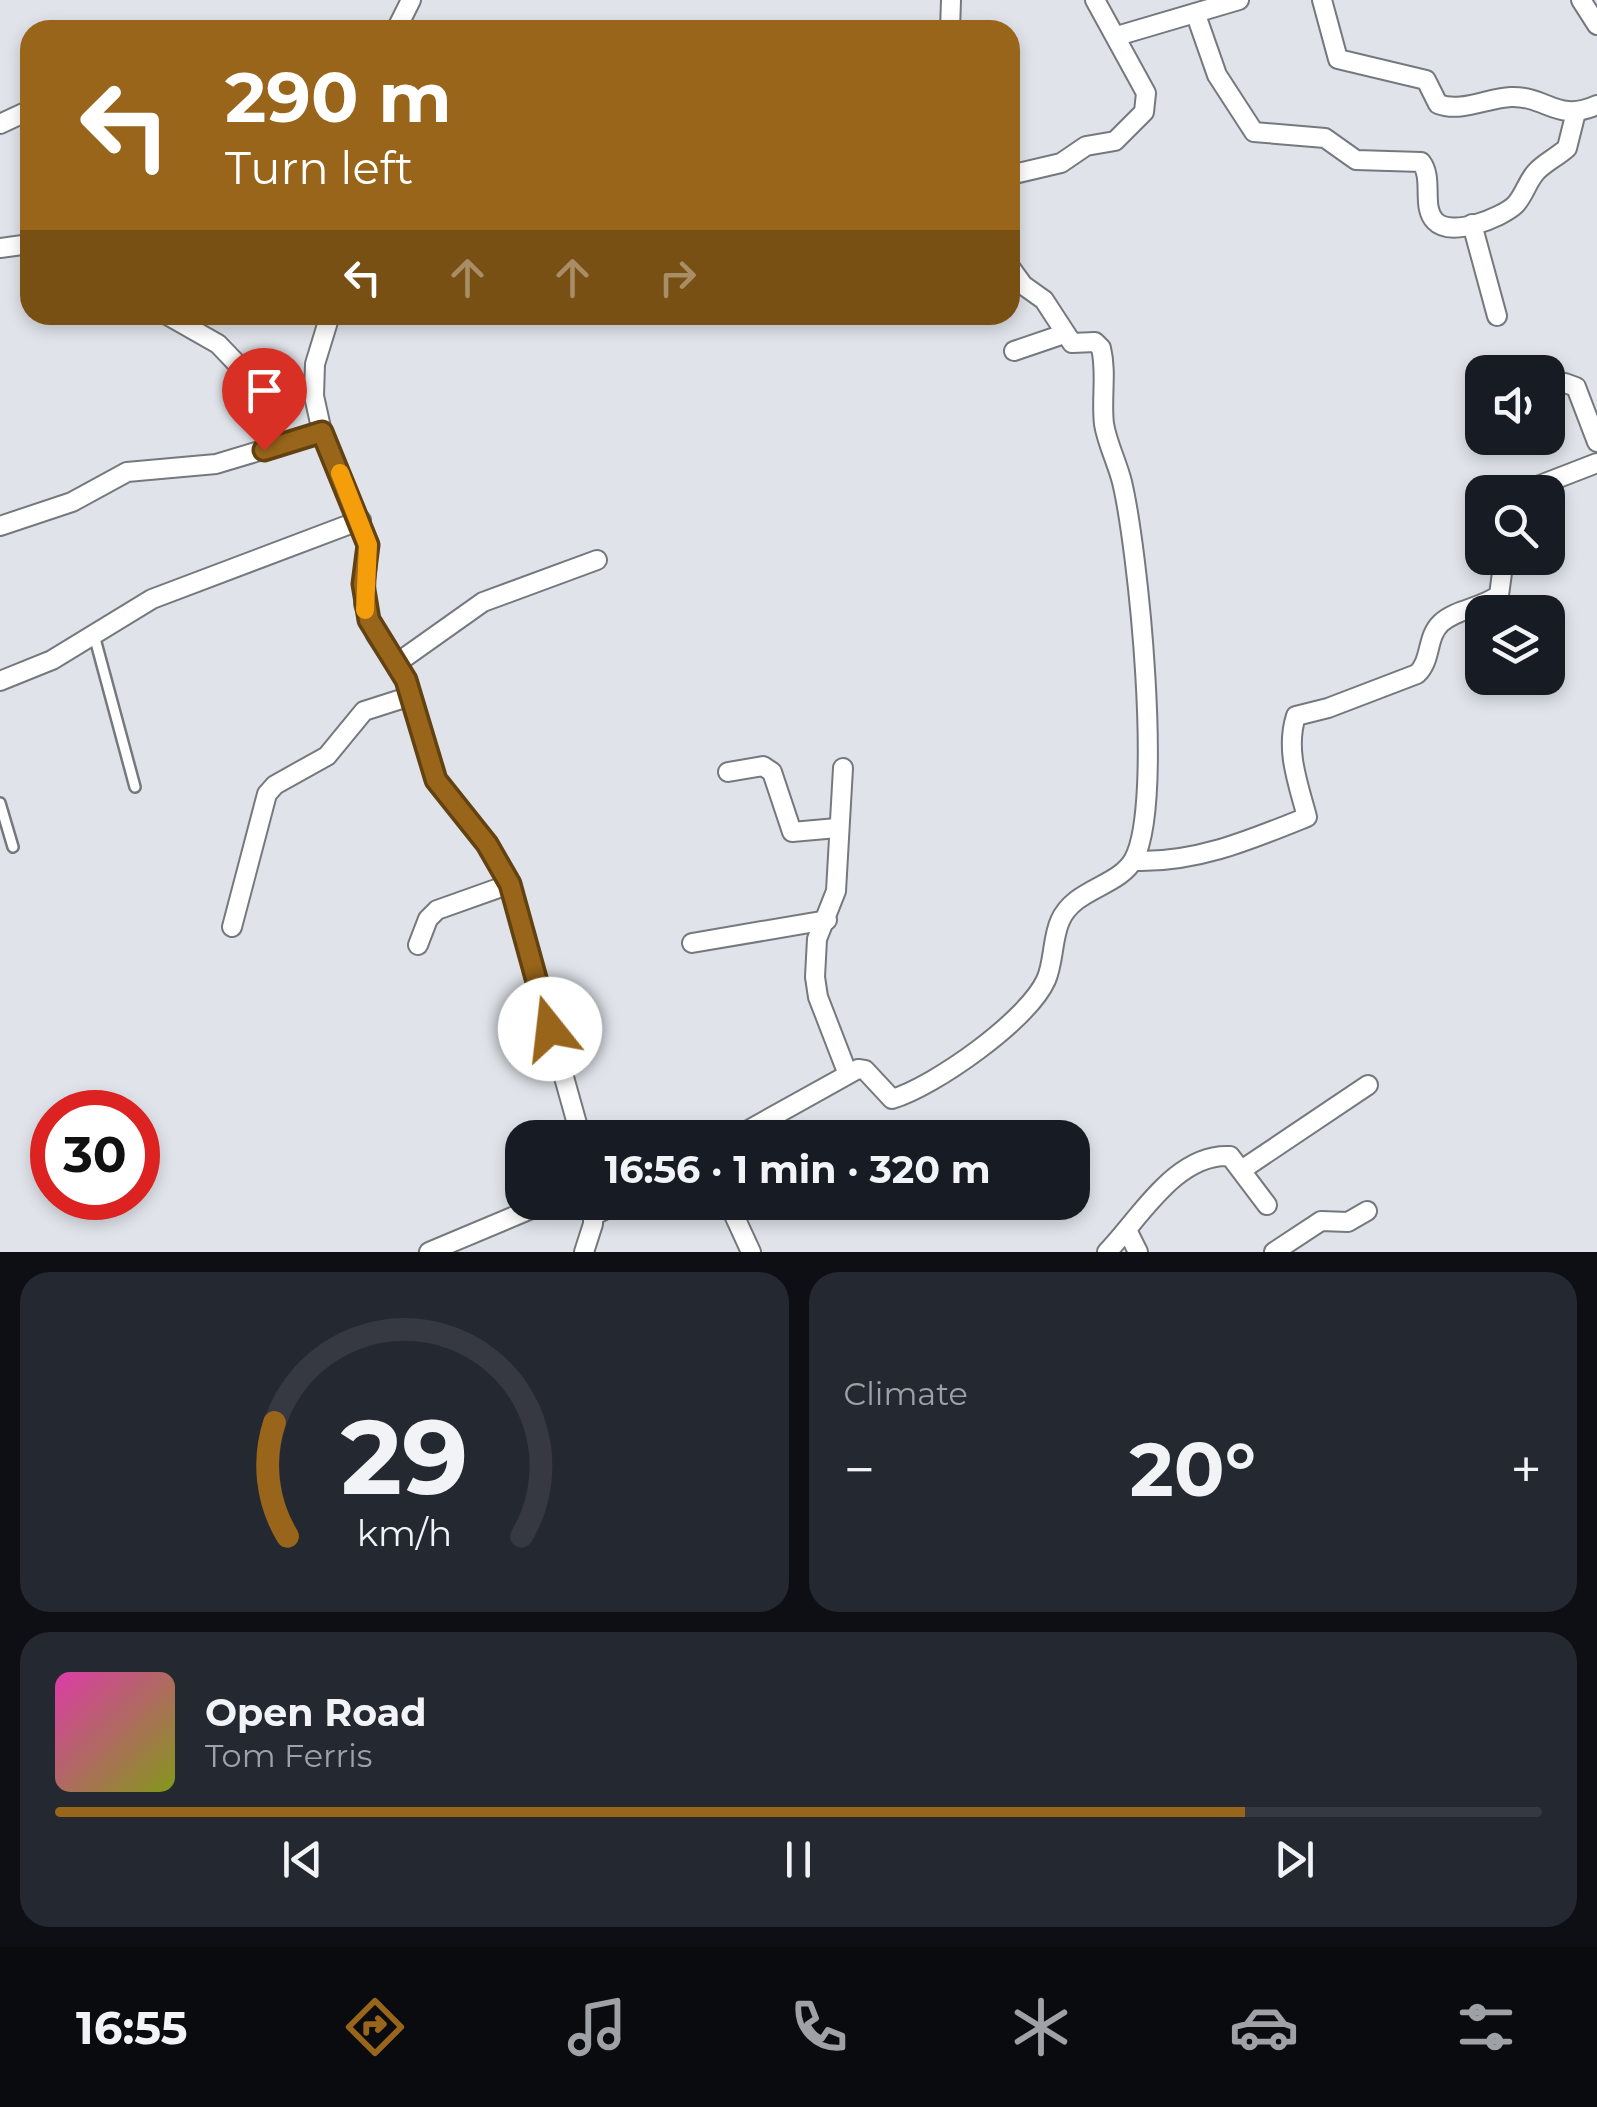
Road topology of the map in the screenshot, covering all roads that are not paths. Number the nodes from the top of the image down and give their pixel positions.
1 (1095, 0) edge
2 (1239, 0) edge
3 (1322, 0) edge
4 (1581, 0) edge
5 (1196, 16) junction
6 (1597, 25) edge
7 (1117, 36) junction
8 (1597, 105) edge
9 (1576, 112) junction
10 (1020, 173) edge
11 (1472, 224) junction
12 (1020, 277) edge
13 (1498, 316) dead end
14 (184, 325) edge
15 (327, 325) edge
16 (1064, 334) junction
17 (1014, 351) dead end
18 (1565, 383) edge
19 (314, 388) junction
20 (322, 432) junction
21 (1597, 442) edge
22 (1597, 463) edge
23 (1565, 475) edge
24 (361, 520) junction
25 (0, 526) edge
26 (597, 560) dead end
27 (1502, 575) edge
28 (94, 634) junction
29 (396, 663) junction
30 (0, 681) edge
31 (411, 696) junction
32 (844, 768) dead end
33 (728, 772) dead end
34 (135, 786) dead end
35 (0, 803) edge
36 (837, 828) junction
37 (14, 847) dead end
38 (1134, 860) junction
39 (510, 884) junction
40 (827, 920) junction
41 (232, 927) dead end
42 (692, 943) dead end
43 (418, 945) dead end
44 (847, 1072) junction
45 (1368, 1084) dead end
46 (576, 1120) edge
47 (765, 1120) edge
48 (1243, 1169) junction
49 (1267, 1205) dead end
50 (1367, 1211) dead end
51 (506, 1220) edge
52 (591, 1220) edge
53 (736, 1220) edge
54 (1127, 1230) junction
55 (430, 1252) edge
56 (584, 1252) edge
57 (750, 1252) edge
58 (1107, 1252) edge
59 (1138, 1252) edge
60 (1274, 1252) edge

1 - 7 street
2 - 5 street
3 - 9 street
4 - 6 street
5 - 7 street
5 - 11 street
7 - 10 street
8 - 9 street
9 - 11 street
11 - 13 street
12 - 16 street
14 - 19 street
15 - 19 street
16 - 17 street
16 - 38 street
18 - 21 street
19 - 20 street
20 - 24 street
20 - 25 street
22 - 23 street
24 - 28 street
24 - 29 street
26 - 29 street
27 - 38 street
28 - 30 street
28 - 34 lane
29 - 31 street
31 - 39 street
31 - 41 street
32 - 36 street
33 - 36 street
35 - 37 lane
36 - 40 street
38 - 44 street
39 - 43 street
39 - 46 street
40 - 42 street
40 - 44 street
44 - 47 street
45 - 48 street
48 - 49 street
48 - 54 street
50 - 60 street
51 - 55 street
52 - 56 street
53 - 57 street
54 - 58 street
54 - 59 street

